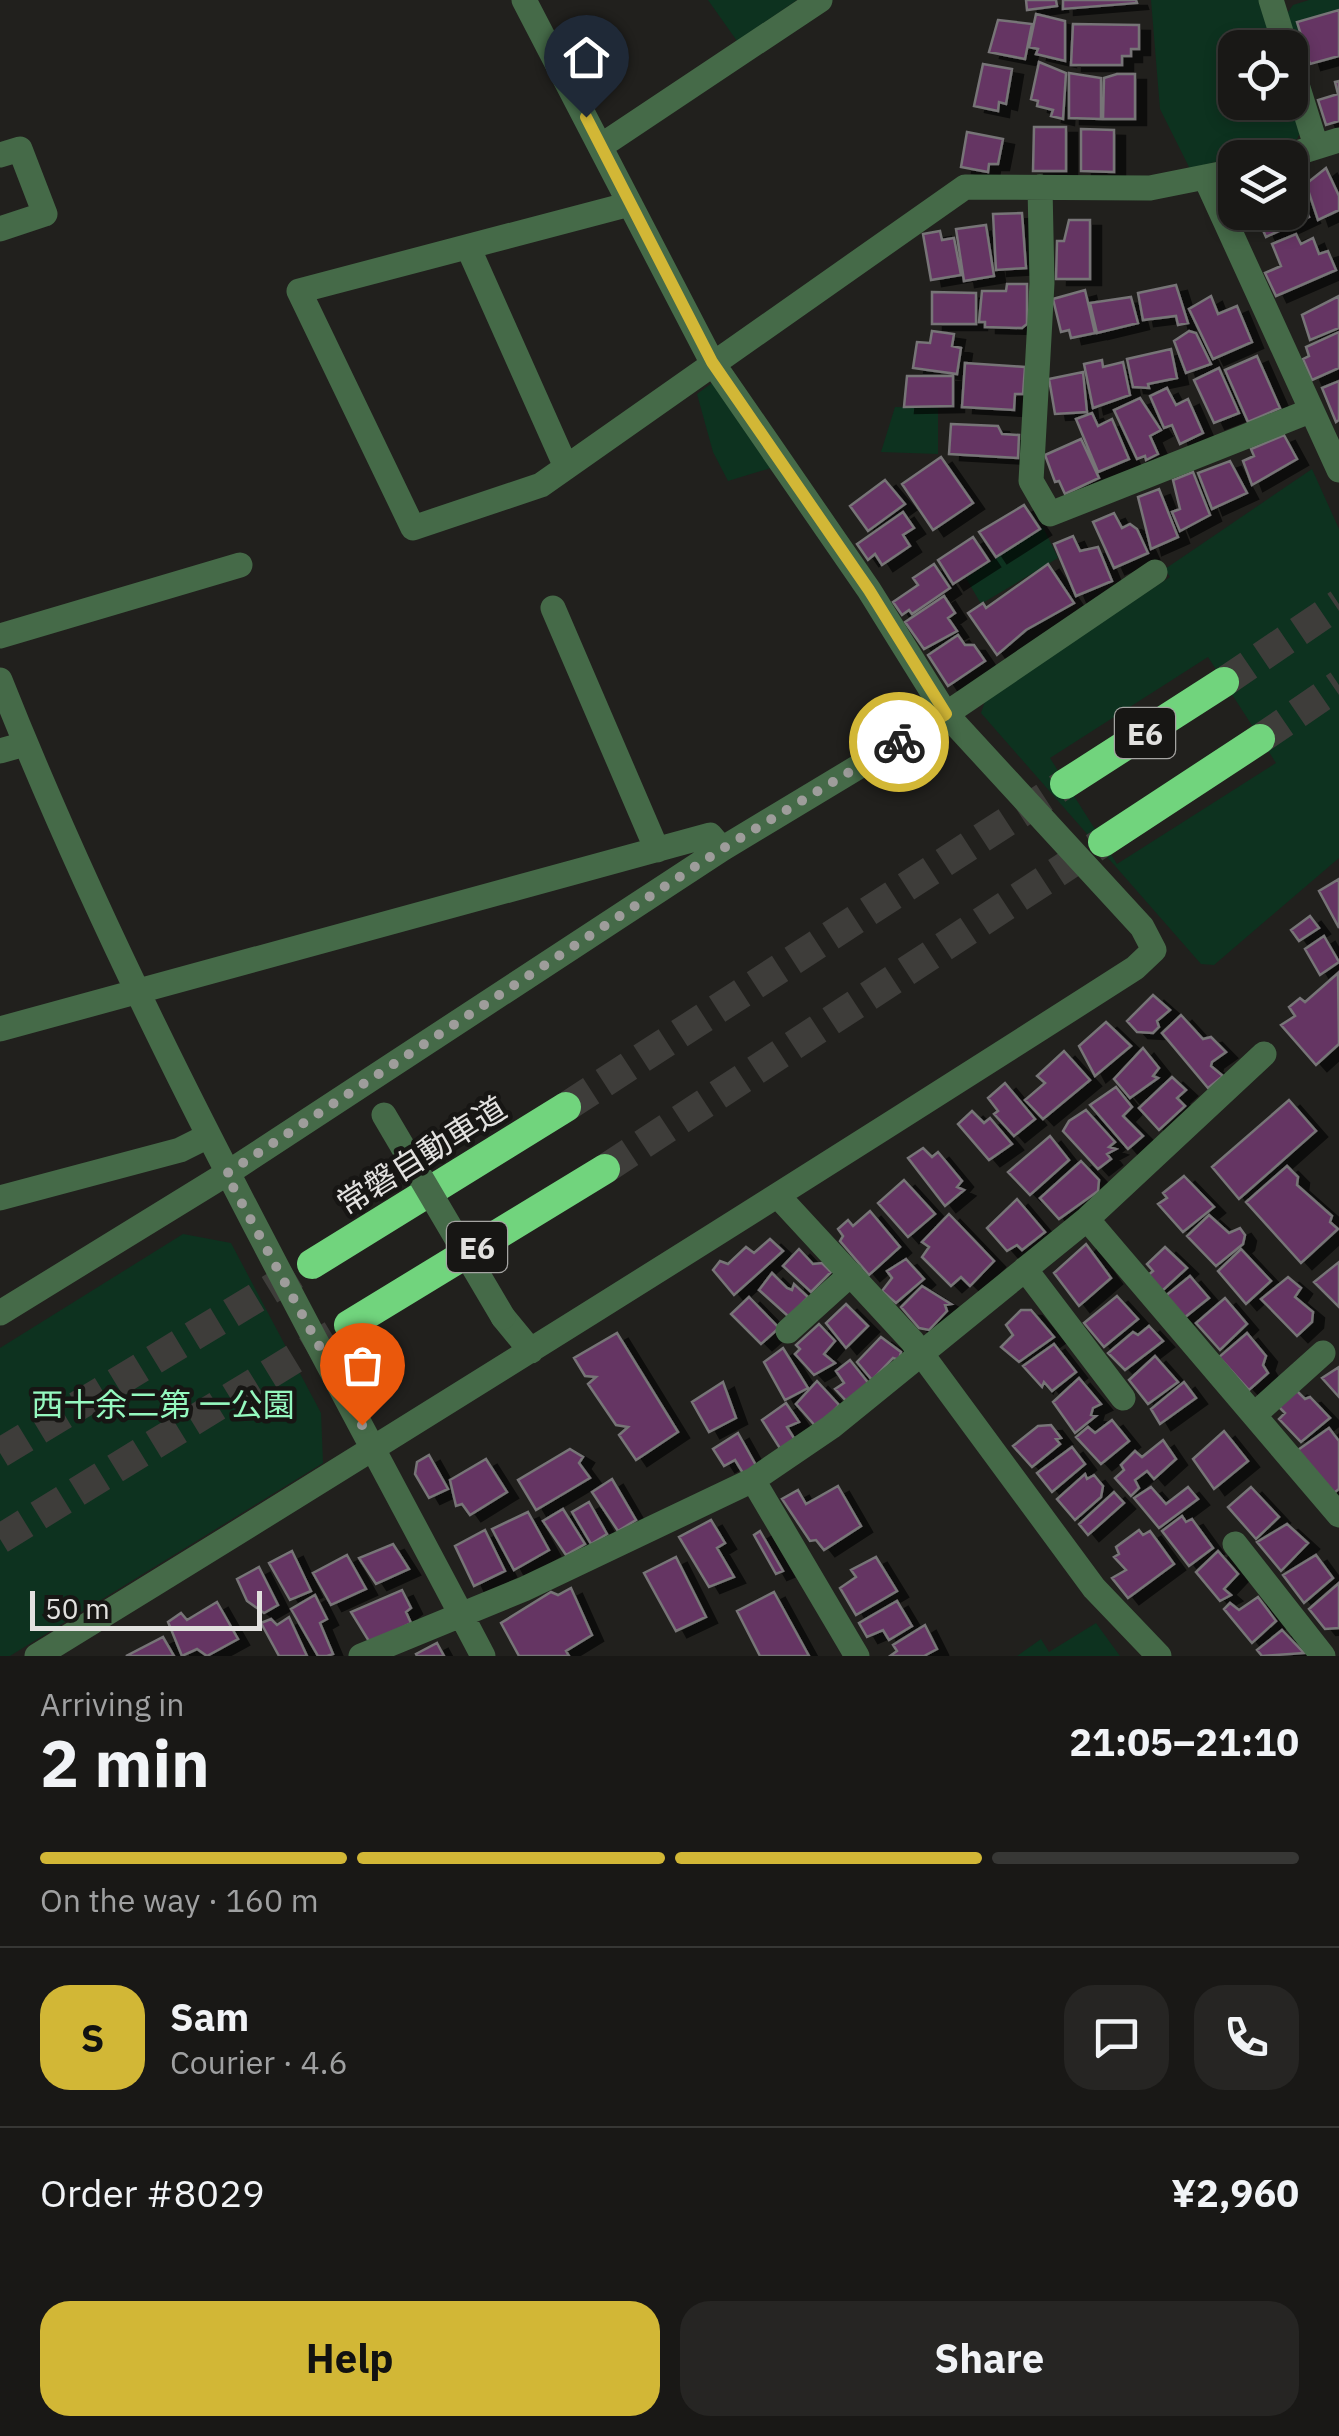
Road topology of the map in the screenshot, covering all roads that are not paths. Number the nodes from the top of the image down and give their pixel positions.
1 (524, 0) edge
2 (820, 0) edge
3 (1272, 0) edge
4 (1281, 30) edge
5 (1308, 100) edge
6 (1328, 143) edge
7 (600, 146) junction
8 (0, 155) edge
9 (1218, 176) edge
10 (1206, 179) junction
11 (1040, 187) junction
12 (630, 204) junction
13 (0, 228) edge
14 (468, 247) junction
15 (712, 362) junction
16 (1310, 411) junction
17 (566, 467) junction
18 (1339, 470) edge
19 (240, 565) dead end
20 (1154, 572) dead end
21 (552, 608) dead end
22 (0, 636) edge
23 (0, 681) edge
24 (1224, 682) tunnel mouth
25 (946, 714) junction
26 (1260, 739) tunnel mouth
27 (26, 744) junction
28 (0, 751) edge
29 (1066, 784) tunnel mouth
30 (1103, 842) tunnel mouth
31 (722, 849) junction
32 (657, 850) junction
33 (135, 992) junction
34 (0, 1029) edge
35 (1264, 1054) dead end
36 (364, 1084) junction
37 (566, 1106) tunnel mouth
38 (208, 1136) junction
39 (605, 1168) tunnel mouth
40 (226, 1174) junction
41 (778, 1196) junction
42 (0, 1198) edge
43 (1086, 1219) junction
44 (312, 1264) tunnel mouth
45 (1025, 1269) junction
46 (851, 1274) junction
47 (0, 1313) edge
48 (349, 1325) tunnel mouth
49 (788, 1332) dead end
50 (530, 1352) junction
51 (1322, 1353) dead end
52 (920, 1355) junction
53 (1123, 1398) dead end
54 (1254, 1415) junction
55 (375, 1448) junction
56 (753, 1480) junction
57 (1339, 1516) edge
58 (1235, 1544) dead end
59 (460, 1614) junction
60 (36, 1656) edge
61 (360, 1656) edge
62 (482, 1656) edge
63 (858, 1656) edge
64 (1159, 1656) edge
65 (1323, 1656) edge

1 - 7 street
2 - 7 street
3 - 4 street
5 - 6 street
7 - 12 street
8 - 13 street
9 - 10 street
10 - 11 street
10 - 16 street
11 - 15 street
11 - 16 street
12 - 14 street
12 - 15 street
14 - 17 street
14 - 17 street
15 - 17 street
15 - 25 street
16 - 18 street
19 - 22 street
20 - 25 street
21 - 32 street
23 - 27 street
24 - 29 highway, E6
25 - 31 street
25 - 41 street
26 - 30 highway, E6
27 - 28 street
27 - 33 street
31 - 32 street
31 - 36 street
32 - 33 street
33 - 34 street
33 - 38 street
35 - 43 street
36 - 40 street
36 - 50 street, bridge
37 - 44 highway, 常磐自動車道 / E6
38 - 40 street
38 - 42 street
39 - 48 highway, E6
40 - 47 street
40 - 55 street
41 - 46 street
41 - 50 street
43 - 45 street
43 - 54 street
45 - 52 street
45 - 53 street
46 - 49 street
46 - 52 street
50 - 55 street
51 - 54 street
52 - 56 street
52 - 64 street
54 - 57 street
55 - 59 street
55 - 60 street
56 - 59 street
56 - 63 street
58 - 65 street
59 - 61 street
59 - 62 street

